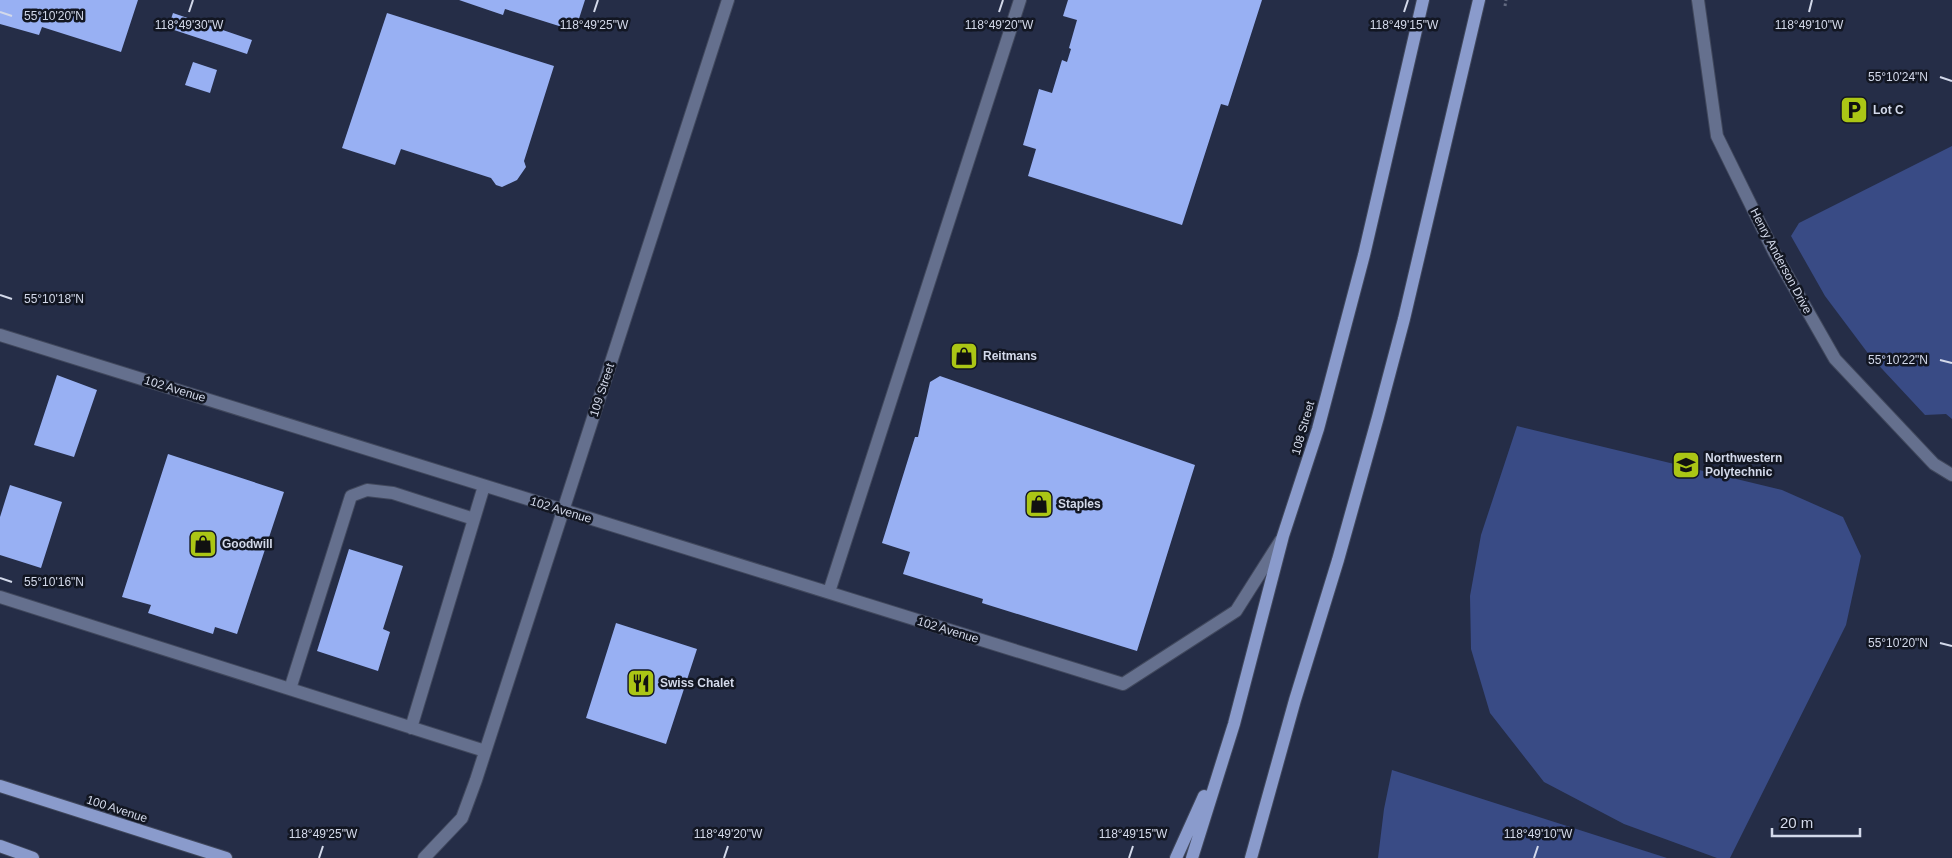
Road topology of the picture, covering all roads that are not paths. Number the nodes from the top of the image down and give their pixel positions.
1 (728, 0) edge
2 (1020, 0) edge
3 (1423, 0) edge
4 (1479, 0) edge
5 (1698, 0) edge
6 (0, 335) edge
7 (1952, 474) edge
8 (484, 486) junction
9 (563, 510) junction
10 (474, 519) junction
11 (1283, 536) junction
12 (829, 592) junction
13 (0, 597) edge
14 (290, 689) junction
15 (1234, 724) junction
16 (411, 728) junction
17 (485, 751) junction
18 (0, 786) edge
19 (0, 846) edge
20 (33, 858) edge
21 (226, 858) edge
22 (424, 858) edge
23 (1176, 858) edge
24 (1192, 858) edge
25 (1251, 858) edge

1 - 9 street, 109 Street
2 - 12 street
3 - 11 main road, 108 Street
4 - 25 main road
5 - 7 street, Henry Anderson Drive
6 - 8 street, 102 Avenue
8 - 9 street, 102 Avenue
8 - 10 street
9 - 12 street, 102 Avenue
9 - 17 street, 109 Street
10 - 14 street
10 - 16 street
11 - 12 street, 102 Avenue
11 - 15 main road, 108 Street
13 - 14 street
14 - 16 street
15 - 23 main road
15 - 24 main road, 108 Street
16 - 17 street
17 - 22 street, 109 Street
18 - 21 main road, 100 Avenue
19 - 20 main road

